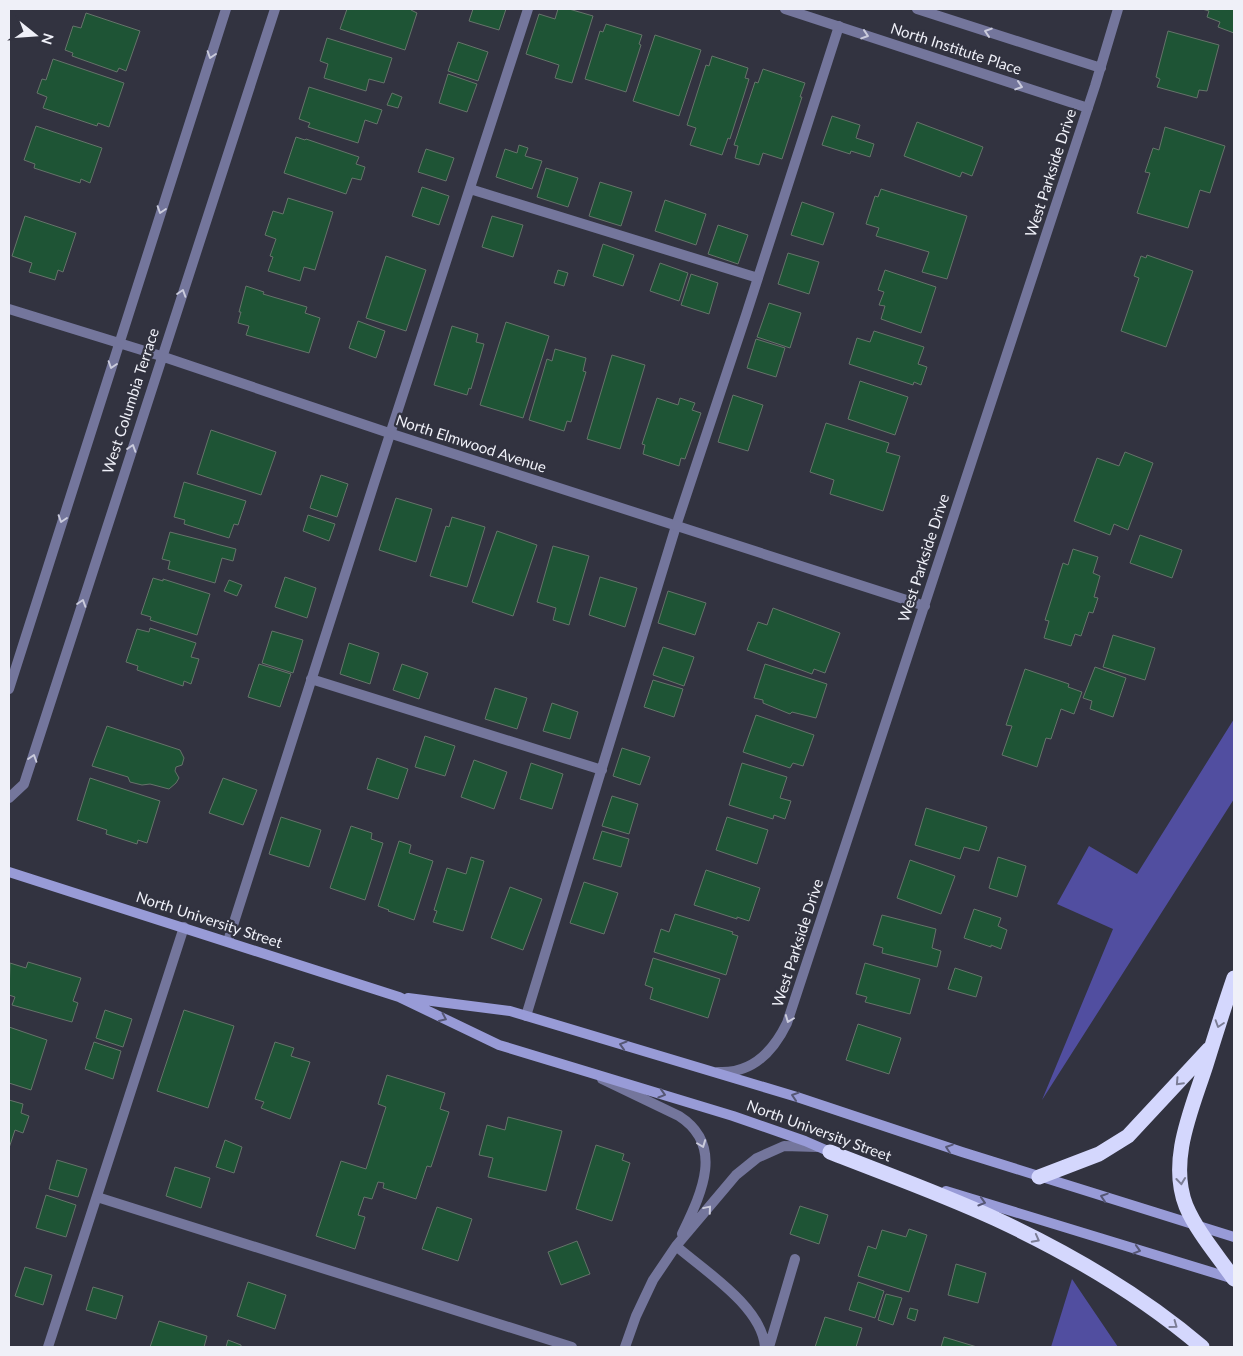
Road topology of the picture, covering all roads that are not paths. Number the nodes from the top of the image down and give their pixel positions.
1 (226, 9) edge
2 (275, 9) edge
3 (528, 9) edge
4 (785, 9) edge
5 (917, 9) edge
6 (1118, 9) edge
7 (839, 26) junction
8 (1101, 68) junction
9 (1088, 108) junction
10 (470, 189) junction
11 (758, 278) junction
12 (9, 309) edge
13 (119, 344) junction
14 (161, 356) junction
15 (392, 434) junction
16 (676, 526) junction
17 (925, 606) junction
18 (311, 679) junction
19 (9, 689) edge
20 (602, 770) junction
21 (9, 798) edge
22 (9, 872) edge
23 (184, 927) junction
24 (228, 941) junction
25 (1234, 978) edge
26 (399, 997) junction
27 (526, 1016) junction
28 (1212, 1046) junction
29 (712, 1071) junction
30 (590, 1072) junction
31 (825, 1150) junction
32 (1039, 1176) junction
33 (97, 1196) junction
34 (1197, 1226) junction
35 (1234, 1237) edge
36 (676, 1246) junction
37 (795, 1259) dead end
38 (1234, 1279) edge
39 (48, 1347) edge
40 (572, 1347) edge
41 (625, 1347) edge
42 (767, 1347) edge
43 (1202, 1347) edge

1 -> 13 street, West Columbia Terrace
14 -> 2 street, West Columbia Terrace
3 - 10 street
4 - 7 street, North Institute Place
8 -> 5 street, North Institute Place
6 - 8 street, West Parkside Drive
7 -> 9 street, North Institute Place
7 - 11 street
8 - 9 street, West Parkside Drive
9 - 17 street, West Parkside Drive
10 - 11 street
10 - 15 street
11 - 16 street
12 - 13 street, North Elmwood Avenue
13 - 14 street, North Elmwood Avenue
13 -> 19 street, West Columbia Terrace
14 - 15 street, North Elmwood Avenue
21 -> 14 street, West Columbia Terrace
15 - 16 street, North Elmwood Avenue
15 - 18 street
16 - 17 street, North Elmwood Avenue
16 - 20 street
17 -> 29 street, West Parkside Drive
18 - 20 street
18 - 24 street
20 - 27 street
22 - 23 main road, North University Street
23 - 24 main road, North University Street
23 - 33 street
24 - 26 main road, North University Street
25 -> 28 highway
26 - 27 main road, North University Street
26 -> 30 main road, North University Street
29 -> 27 main road, North University Street
28 -> 32 highway
28 -> 34 highway
32 -> 29 main road, North University Street
30 -> 31 main road, North University Street
30 -> 36 street
36 -> 31 street
31 -> 38 main road, North University Street
31 -> 43 highway
34 -> 32 main road, North University Street
33 - 39 street
33 - 40 street
34 - 35 main road, North University Street
34 - 38 highway
36 - 41 street
36 - 42 street
37 - 42 street

